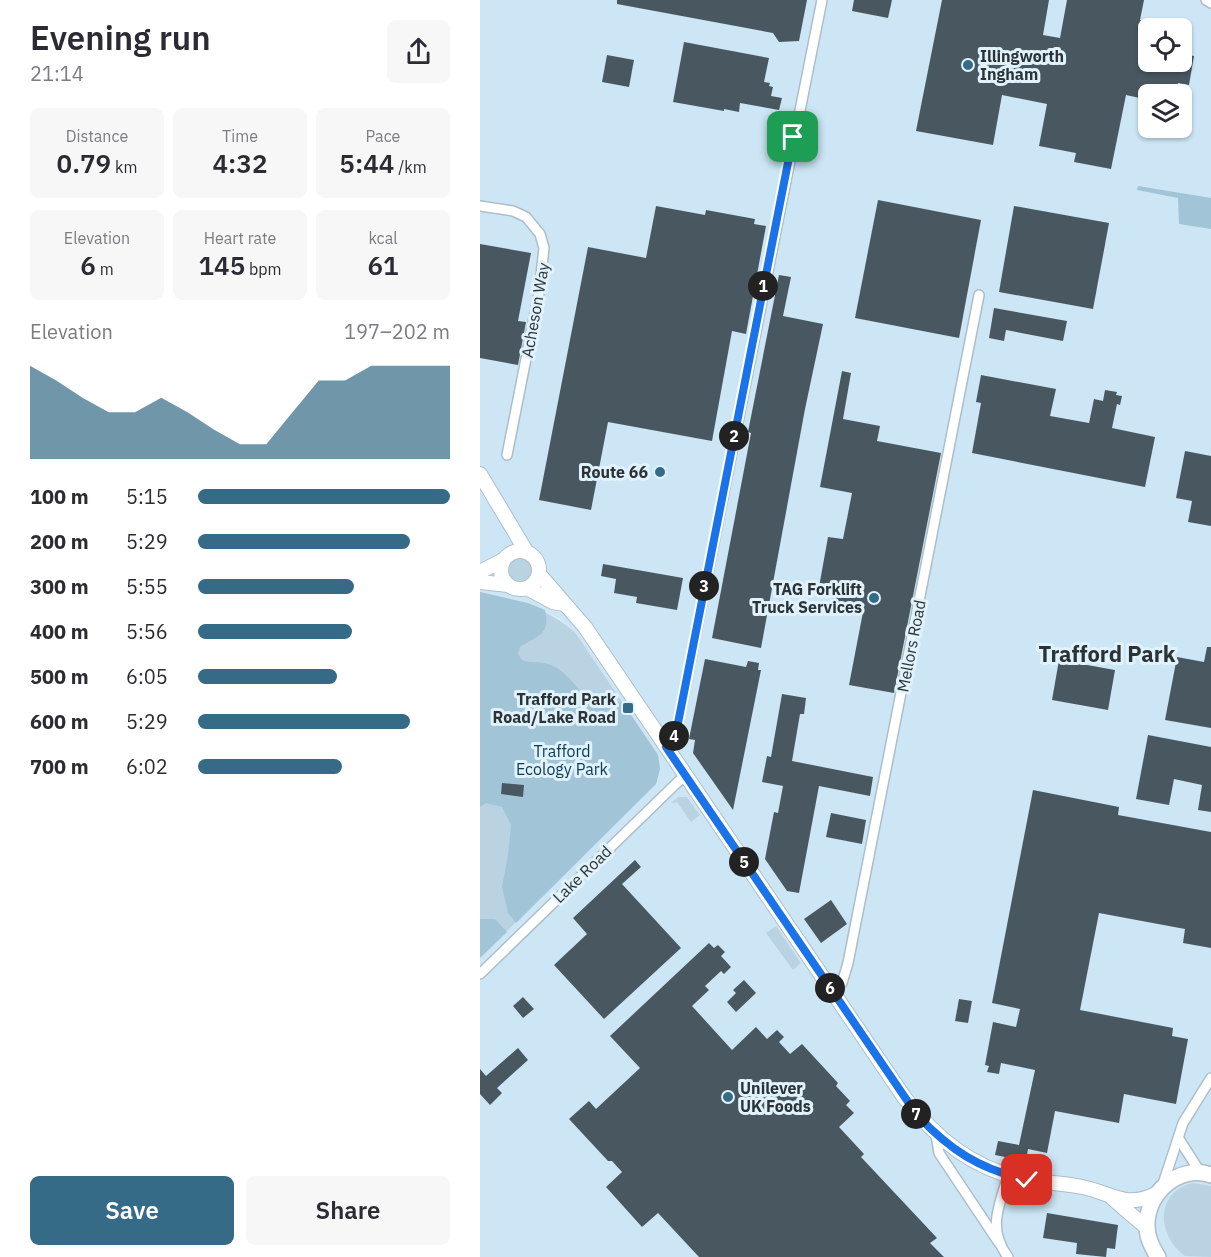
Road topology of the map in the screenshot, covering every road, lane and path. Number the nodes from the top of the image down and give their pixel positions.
1 (822, 0) edge
2 (1206, 0) edge
3 (1211, 3) edge
4 (480, 206) edge
5 (979, 295) dead end
6 (507, 455) dead end
7 (480, 474) edge
8 (511, 526) junction
9 (526, 551) junction
10 (505, 557) junction
11 (480, 572) edge
12 (539, 574) junction
13 (480, 582) edge
14 (508, 585) junction
15 (527, 588) junction
16 (564, 604) junction
17 (666, 747) junction
18 (685, 774) junction
19 (480, 974) edge
20 (833, 992) junction
21 (1211, 1078) edge
22 (936, 1135) junction
23 (1179, 1139) junction
24 (1206, 1173) edge
25 (1008, 1176) junction
26 (1159, 1192) junction
27 (1110, 1196) junction
28 (1147, 1228) junction
29 (999, 1243) junction
30 (1008, 1257) edge
31 (1158, 1257) edge

1 - 17 street
2 - 3 street
4 - 6 street, Acheson Way
5 - 20 street, Mellors Road
7 - 8 street
8 - 9 street
8 - 10 street
9 - 10 street
9 - 12 street
10 - 11 street
10 - 14 street
12 - 15 street
12 - 16 street
13 - 14 street
14 - 15 street
15 - 16 street
16 - 17 street
17 - 18 street
18 - 19 street, Lake Road
18 - 20 street
20 - 22 street
21 - 23 street
22 - 25 street
22 - 29 street
23 - 24 street
23 - 26 street
24 - 26 main road
25 - 27 street
25 - 29 street
26 - 27 street
26 - 28 main road
27 - 28 street
28 - 31 main road
29 - 30 street

